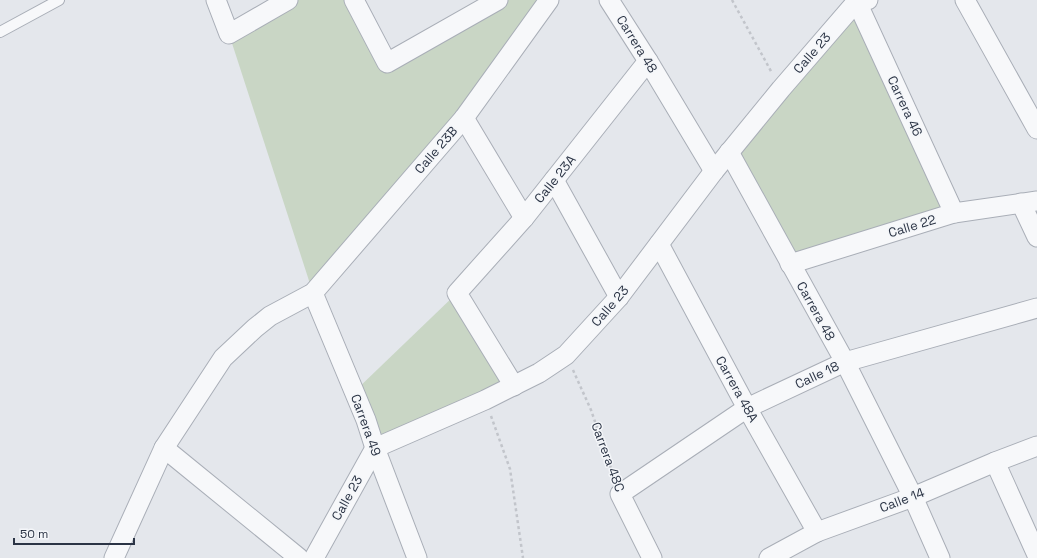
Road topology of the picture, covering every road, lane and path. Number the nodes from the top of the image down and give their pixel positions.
1 (59, 0) edge
2 (216, 0) edge
3 (288, 0) edge
4 (354, 0) edge
5 (498, 0) edge
6 (548, 0) edge
7 (609, 0) edge
8 (732, 0) edge
9 (860, 0) edge
10 (964, 0) edge
11 (0, 32) edge
12 (648, 61) junction
13 (781, 89) junction
14 (464, 118) junction
15 (1037, 128) edge
16 (729, 152) junction
17 (714, 171) junction
18 (554, 180) junction
19 (1029, 202) edge
20 (954, 213) junction
21 (524, 218) junction
22 (1037, 237) edge
23 (659, 244) junction
24 (790, 264) junction
25 (313, 293) junction
26 (619, 297) junction
27 (1037, 308) edge
28 (566, 355) junction
29 (845, 362) junction
30 (514, 386) junction
31 (485, 400) junction
32 (747, 408) junction
33 (1037, 446) edge
34 (164, 448) junction
35 (375, 448) junction
36 (995, 462) junction
37 (620, 494) junction
38 (913, 497) junction
39 (817, 532) junction
40 (1037, 555) edge
41 (114, 558) edge
42 (299, 558) edge
43 (314, 558) edge
44 (417, 558) edge
45 (523, 558) edge
46 (652, 558) edge
47 (769, 558) edge
48 (940, 558) edge

1 - 11 lane
2 - 3 street
4 - 5 street
6 - 14 street, Calle 23B
7 - 12 street, Carrera 48
8 - 13 path
9 - 13 street, Calle 23
9 - 20 street, Carrera 46
10 - 15 street
12 - 17 street, Carrera 48
12 - 18 street, Calle 23A
13 - 16 street, Calle 23
14 - 21 street
14 - 25 street, Calle 23B
16 - 17 street, Calle 23
16 - 24 street, Carrera 48
17 - 23 street, Calle 23
18 - 21 street, Calle 23A
18 - 26 street
19 - 20 street, Calle 22
19 - 22 street
20 - 24 street, Calle 22
21 - 30 street, Calle 23A
23 - 26 street, Calle 23
23 - 32 street, Carrera 48A
24 - 29 street, Carrera 48
25 - 34 street
25 - 35 street, Carrera 49
26 - 28 street, Calle 23
27 - 29 street, Calle 18
28 - 30 street, Calle 23
28 - 37 path, Carrera 48C
29 - 32 street, Calle 18
29 - 38 street, Carrera 48
30 - 31 street, Calle 23
31 - 35 street, Calle 23
31 - 45 path
32 - 37 street, Calle 18
32 - 39 street, Carrera 48A
33 - 36 street, Calle 14
34 - 41 street
34 - 42 street
35 - 43 street, Calle 23
35 - 44 street, Carrera 49
36 - 38 street, Calle 14
36 - 40 street
37 - 46 street, Carrera 48C
38 - 39 street, Calle 14
38 - 48 street, Carrera 48
39 - 47 street, Calle 14

